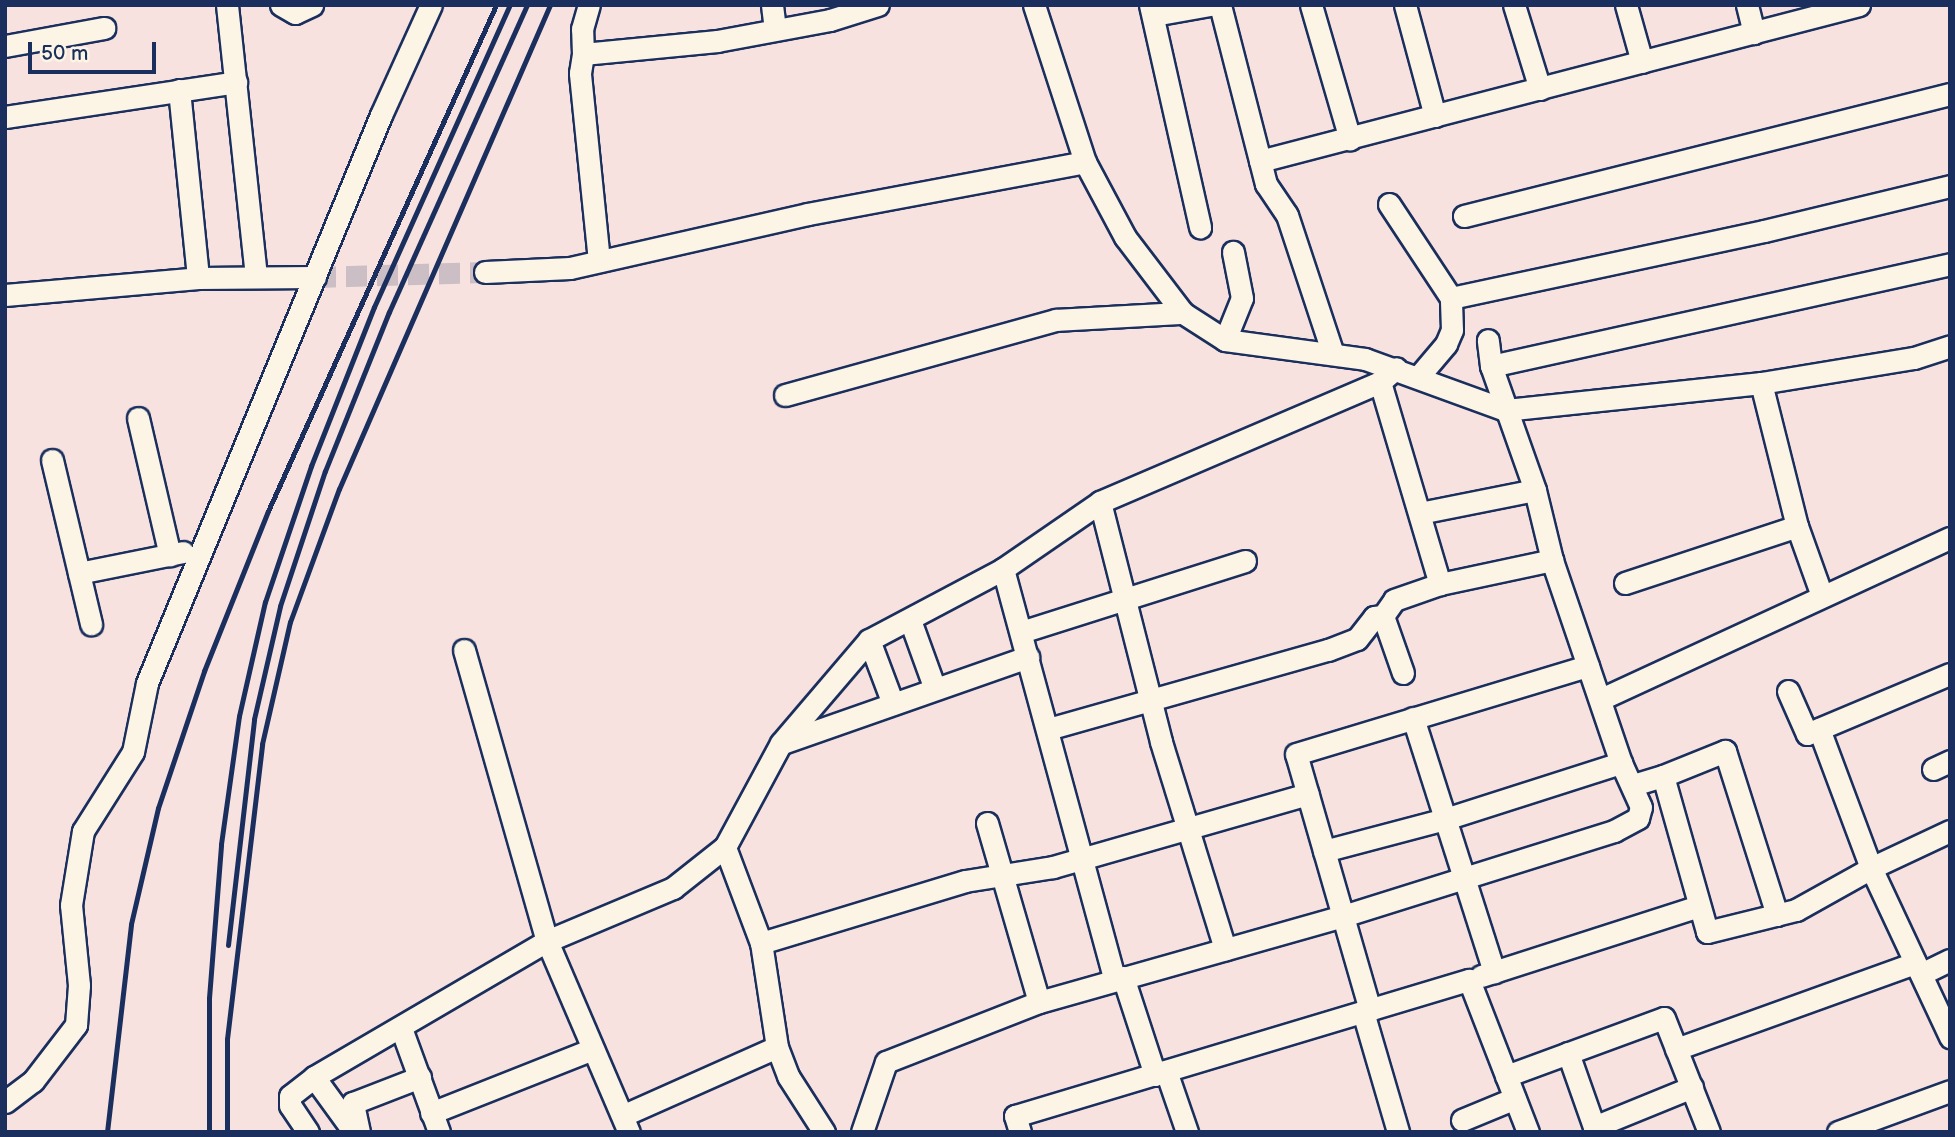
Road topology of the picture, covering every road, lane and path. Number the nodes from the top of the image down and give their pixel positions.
1 (227, 5) edge
2 (281, 5) edge
3 (312, 5) edge
4 (431, 5) edge
5 (589, 5) edge
6 (772, 5) edge
7 (878, 5) edge
8 (1034, 5) edge
9 (1210, 5) edge
10 (1220, 5) edge
11 (1311, 5) edge
12 (1405, 5) edge
13 (1514, 5) edge
14 (1626, 5) edge
15 (1747, 5) edge
16 (1859, 5) edge
17 (1152, 10) edge
18 (104, 28) dead end
19 (775, 28) junction
20 (1754, 33) junction
21 (5, 46) edge
22 (583, 54) junction
23 (1642, 62) junction
24 (236, 82) junction
25 (1539, 89) junction
26 (178, 90) junction
27 (1950, 94) edge
28 (1435, 116) junction
29 (5, 117) edge
30 (1350, 139) junction
31 (1260, 161) junction
32 (1086, 162) junction
33 (1950, 186) edge
34 (1389, 204) dead end
35 (1464, 216) dead end
36 (1200, 227) dead end
37 (1233, 252) dead end
38 (599, 261) junction
39 (1950, 264) edge
40 (485, 272) tunnel mouth
41 (256, 276) junction
42 (315, 277) junction
43 (198, 278) junction
44 (6, 292) edge
45 (1451, 298) junction
46 (1183, 313) junction
47 (1225, 340) junction
48 (1488, 340) dead end
49 (1950, 346) edge
50 (1333, 354) junction
51 (1491, 366) junction
52 (1396, 368) junction
53 (1419, 376) junction
54 (1380, 382) junction
55 (1761, 383) junction
56 (785, 395) dead end
57 (1506, 410) junction
58 (138, 418) dead end
59 (52, 460) dead end
60 (1535, 490) junction
61 (1100, 502) junction
62 (1420, 513) junction
63 (1797, 526) junction
64 (1950, 538) edge
65 (202, 548) junction
66 (170, 555) junction
67 (1552, 560) junction
68 (1245, 561) dead end
69 (1003, 569) junction
70 (79, 573) junction
71 (1625, 583) dead end
72 (1440, 584) junction
73 (1822, 596) junction
74 (1123, 598) junction
75 (1383, 616) junction
76 (910, 620) junction
77 (91, 624) dead end
78 (1021, 632) junction
79 (869, 640) junction
80 (464, 650) dead end
81 (1028, 657) junction
82 (1588, 666) junction
83 (1403, 674) dead end
84 (1950, 674) edge
85 (935, 689) junction
86 (1788, 691) dead end
87 (1601, 699) junction
88 (1150, 701) junction
89 (893, 704) junction
90 (1413, 718) junction
91 (1048, 729) junction
92 (1819, 729) junction
93 (782, 743) junction
94 (1621, 763) junction
95 (1663, 776) junction
96 (1633, 785) junction
97 (1308, 794) junction
98 (1445, 819) junction
99 (987, 823) dead end
100 (1187, 826) junction
101 (1950, 831) edge
102 (726, 847) junction
103 (1324, 851) junction
104 (1085, 858) junction
105 (1871, 868) junction
106 (1004, 876) junction
107 (1464, 876) junction
108 (1699, 906) junction
109 (1777, 915) junction
110 (1343, 916) junction
111 (547, 941) junction
112 (761, 943) junction
113 (1225, 949) junction
114 (1950, 960) edge
115 (1918, 968) junction
116 (1494, 972) junction
117 (1119, 979) junction
118 (1469, 980) junction
119 (1039, 1002) junction
120 (1367, 1011) junction
121 (401, 1028) junction
122 (1950, 1037) edge
123 (777, 1047) junction
124 (593, 1049) junction
125 (1676, 1049) junction
126 (1568, 1053) junction
127 (1161, 1073) junction
128 (1506, 1076) junction
129 (314, 1077) junction
130 (420, 1077) junction
131 (1692, 1087) junction
132 (1950, 1091) edge
133 (1515, 1098) junction
134 (5, 1102) edge
135 (1462, 1120) dead end
136 (435, 1122) edge
137 (627, 1123) edge
138 (309, 1132) edge
139 (356, 1132) edge
140 (824, 1132) edge
141 (862, 1132) edge
142 (1020, 1132) edge
143 (1187, 1132) edge
144 (1398, 1132) edge
145 (1528, 1132) edge
146 (1709, 1132) edge
147 (1838, 1132) edge

1 - 24 street
2 - 3 street
4 - 42 street
5 - 22 street
6 - 19 street
7 - 19 street
8 - 32 street
9 - 17 street
10 - 31 street
11 - 30 street
12 - 28 street
13 - 25 street
14 - 23 street
15 - 20 street
16 - 20 street
17 - 36 street
18 - 21 street
19 - 22 street
20 - 23 street
22 - 38 street
23 - 25 street
24 - 26 street
24 - 41 street
25 - 28 street
26 - 29 street
26 - 43 street
27 - 35 street
28 - 30 street
30 - 31 street
31 - 50 street
32 - 38 street
32 - 46 street
33 - 45 street
34 - 45 street
37 - 47 street
38 - 40 street
39 - 51 street
41 - 42 street
41 - 43 street
42 - 65 street
43 - 44 street
45 - 53 street
46 - 47 street
46 - 56 street
47 - 50 street
48 - 51 street
49 - 55 street
50 - 52 street
51 - 57 street
52 - 53 street
52 - 54 street
53 - 57 street
54 - 61 street
54 - 62 street
55 - 57 street
55 - 63 street
57 - 60 street
58 - 66 street
59 - 70 street
60 - 62 street
60 - 67 street
61 - 69 street
61 - 74 street
62 - 72 street
63 - 71 street
63 - 73 street
64 - 73 street
65 - 66 street
65 - 134 street
66 - 70 street
67 - 72 street
67 - 82 street
68 - 74 street
69 - 76 street
69 - 78 street
70 - 77 street
72 - 75 street
73 - 87 street
74 - 78 street
74 - 88 street
75 - 83 street
75 - 88 street
76 - 79 street
76 - 85 street
78 - 81 street
79 - 89 street
79 - 93 street
80 - 111 street
81 - 85 street
81 - 91 street
82 - 87 street
82 - 90 street
84 - 92 street
85 - 89 street
86 - 92 street
87 - 94 street
88 - 91 street
88 - 100 street
89 - 93 street
90 - 97 street
90 - 98 street
91 - 104 street
92 - 105 street
93 - 102 street
94 - 96 street
94 - 98 street
95 - 96 street
95 - 108 street
95 - 109 street
96 - 107 street
97 - 100 street
97 - 103 street
98 - 103 street
98 - 107 street
99 - 106 street
100 - 104 street
100 - 113 street
101 - 105 street
102 - 111 street
102 - 112 street
103 - 110 street
104 - 106 street
104 - 117 street
105 - 109 street
105 - 115 street
106 - 112 street
106 - 119 street
107 - 110 street
107 - 116 street
108 - 109 street
108 - 116 street
110 - 113 street
110 - 120 street
111 - 121 street
111 - 124 street
112 - 123 street
113 - 117 street
114 - 115 street
115 - 122 street
115 - 125 street
116 - 118 street
117 - 119 street
117 - 127 street
118 - 120 street
118 - 128 street
119 - 141 street
120 - 127 street
120 - 144 street
121 - 129 street
121 - 130 street
123 - 137 street
123 - 140 street
124 - 136 street
124 - 137 street
125 - 126 street
125 - 131 street
126 - 128 street
126 - 131 street
127 - 142 street
127 - 143 street
128 - 133 street
129 - 138 street
129 - 139 street
130 - 136 street
130 - 139 street
131 - 146 street
132 - 147 street
133 - 135 street
133 - 145 street

